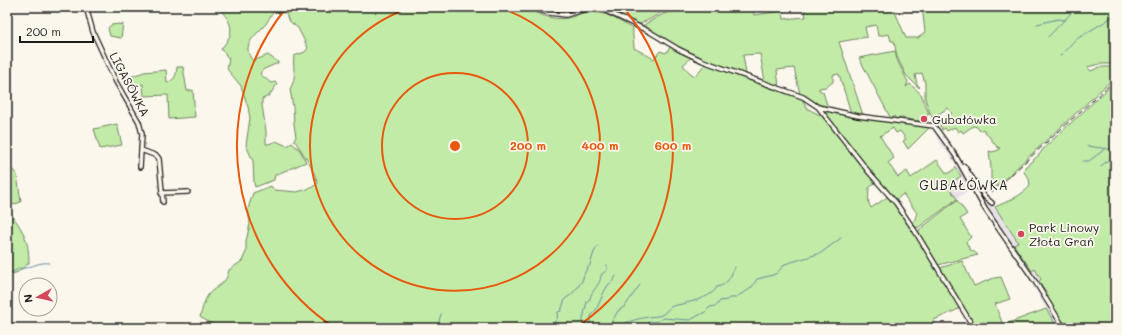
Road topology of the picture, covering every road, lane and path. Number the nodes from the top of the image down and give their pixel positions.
1 (86, 7) edge
2 (529, 7) edge
3 (818, 107) junction
4 (141, 150) junction
5 (140, 166) dead end
6 (964, 166) dead end
7 (161, 192) junction
8 (188, 192) dead end
9 (163, 202) dead end
10 (992, 203) dead end
11 (974, 328) edge
12 (1064, 328) edge

1 - 4 street, LIGASÓWKA
2 - 3 street
3 - 11 street
3 - 12 street
4 - 5 street, LIGASÓWKA
4 - 7 street
6 - 10 street
7 - 8 street
7 - 9 street

